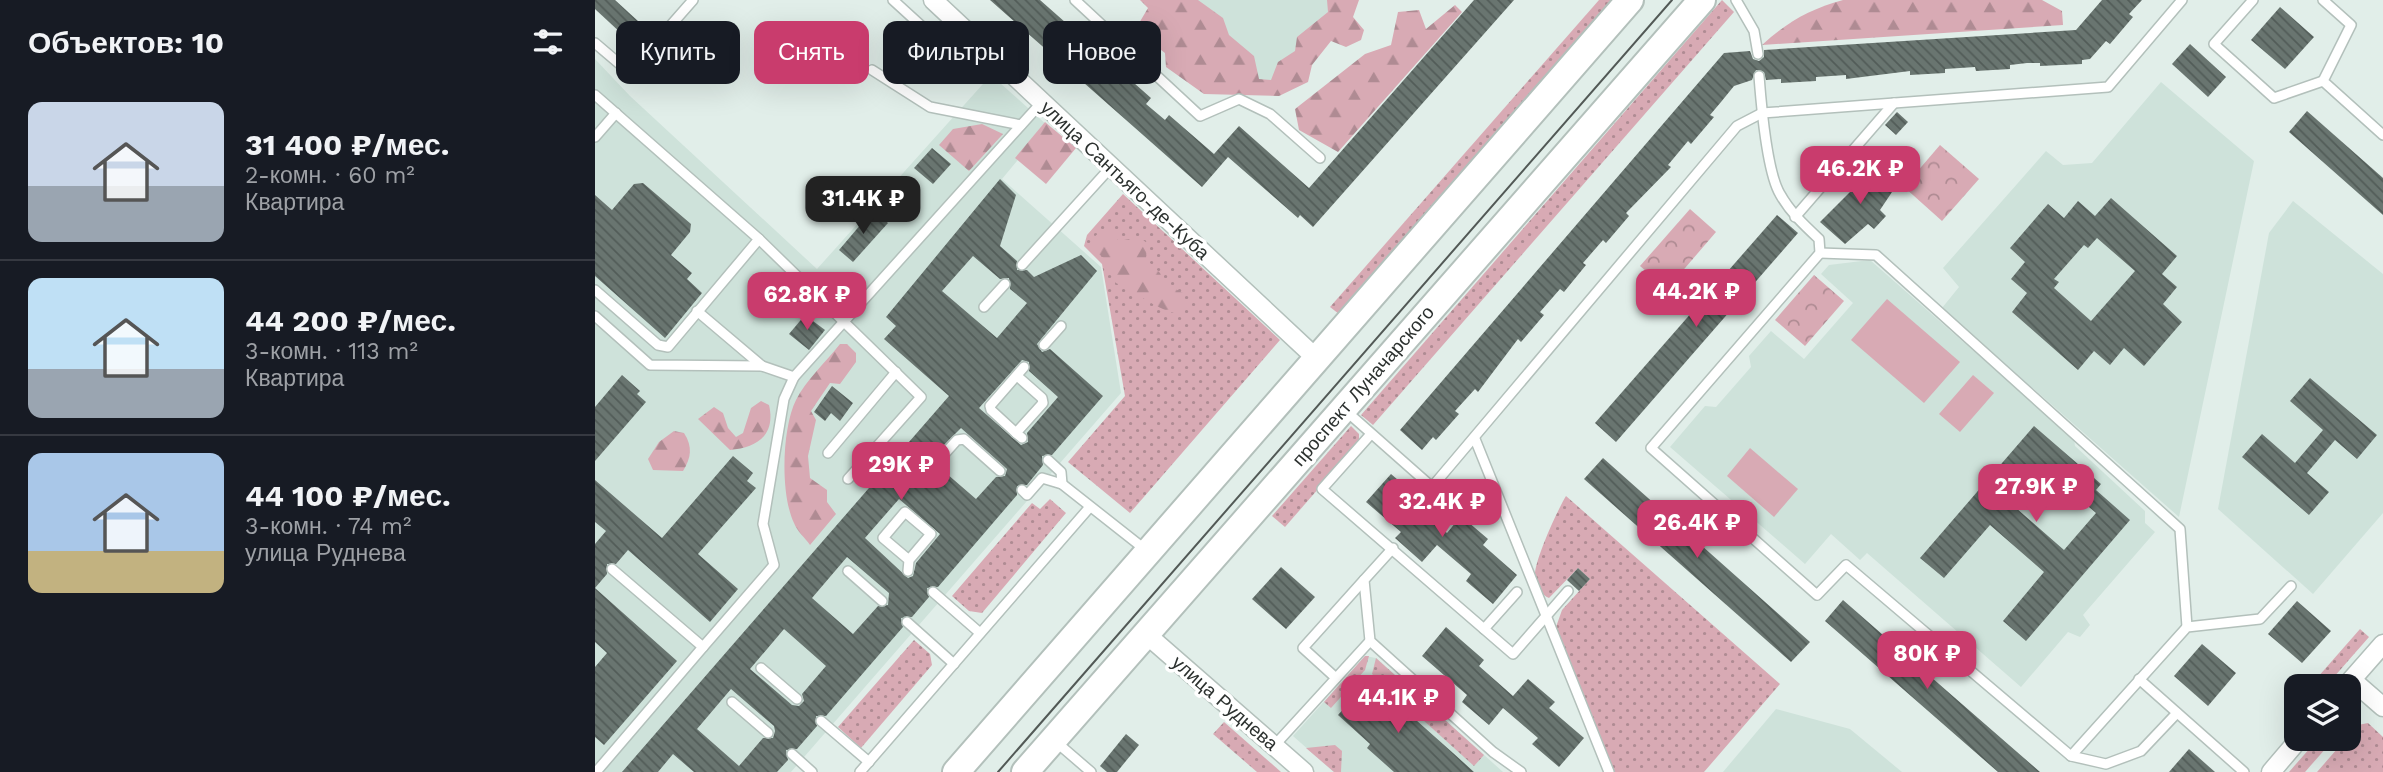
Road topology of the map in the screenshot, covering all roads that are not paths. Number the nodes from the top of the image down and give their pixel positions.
1 (694, 0) edge
2 (893, 0) edge
3 (933, 0) edge
4 (1075, 0) edge
5 (1630, 0) edge
6 (1702, 0) edge
7 (1736, 0) edge
8 (2182, 0) edge
9 (2253, 0) edge
10 (2323, 0) edge
11 (916, 21) edge
12 (595, 43) edge
13 (1758, 54) dead end
14 (872, 70) dead end
15 (1759, 76) dead end
16 (2323, 81) junction
17 (595, 94) edge
18 (1042, 102) junction
19 (1894, 103) junction
20 (616, 113) junction
21 (1762, 113) junction
22 (1021, 125) junction
23 (2383, 135) edge
24 (595, 136) edge
25 (1320, 158) dead end
26 (1111, 167) junction
27 (1795, 217) junction
28 (759, 239) junction
29 (1820, 253) junction
30 (1022, 265) dead end
31 (1005, 284) dead end
32 (595, 290) edge
33 (984, 307) dead end
34 (697, 311) junction
35 (595, 316) edge
36 (844, 324) junction
37 (1061, 326) dead end
38 (1044, 345) dead end
39 (1317, 359) junction
40 (762, 366) junction
41 (1024, 367) dead end
42 (896, 372) junction
43 (1017, 376) junction
44 (794, 377) junction
45 (1343, 409) junction
46 (1371, 434) junction
47 (1475, 439) junction
48 (828, 453) dead end
49 (939, 460) dead end
50 (1048, 460) dead end
51 (1000, 471) dead end
52 (848, 478) dead end
53 (1062, 484) junction
54 (1022, 490) dead end
55 (1089, 508) junction
56 (1393, 548) junction
57 (1149, 552) junction
58 (909, 560) junction
59 (612, 569) dead end
60 (908, 570) dead end
61 (848, 571) dead end
62 (1364, 580) junction
63 (2291, 586) dead end
64 (1568, 591) dead end
65 (933, 592) dead end
66 (1517, 592) dead end
67 (882, 601) dead end
68 (1546, 617) junction
69 (907, 622) dead end
70 (2187, 627) junction
71 (1484, 628) junction
72 (980, 633) junction
73 (1146, 634) junction
74 (1370, 641) junction
75 (2383, 644) edge
76 (703, 648) junction
77 (954, 663) junction
78 (761, 668) dead end
79 (2357, 674) edge
80 (1336, 678) junction
81 (2139, 679) junction
82 (2361, 691) edge
83 (797, 699) dead end
84 (732, 702) dead end
85 (2383, 707) edge
86 (2178, 713) junction
87 (821, 721) dead end
88 (768, 733) dead end
89 (1053, 739) junction
90 (1274, 746) junction
91 (2289, 751) edge
92 (792, 754) dead end
93 (2071, 756) junction
94 (869, 762) junction
95 (596, 772) edge
96 (812, 772) edge
97 (860, 772) edge
98 (956, 772) edge
99 (1025, 772) edge
100 (1091, 772) edge
101 (1304, 772) edge
102 (1521, 772) edge
103 (1609, 772) edge
104 (2244, 772) edge
105 (2271, 772) edge

1 - 12 lane
2 - 11 lane
3 - 18 street, улица Сантьяго-де-Куба
4 - 25 lane
5 - 39 main road
6 - 45 main road, проспект Луначарского
7 - 13 lane
8 - 19 lane
9 - 16 lane
10 - 16 lane
14 - 22 lane
15 - 21 lane
16 - 23 lane
17 - 20 lane
18 - 22 lane
18 - 26 street, улица Сантьяго-де-Куба
19 - 21 lane
19 - 27 lane
20 - 24 lane
20 - 28 lane
21 - 27 lane
21 - 47 lane
22 - 36 lane
26 - 30 lane
26 - 39 street, улица Сантьяго-де-Куба
27 - 29 lane
28 - 34 lane
28 - 36 lane
29 - 70 lane
29 - 93 lane
31 - 33 lane
32 - 34 lane
34 - 40 lane
35 - 40 lane
36 - 42 lane
36 - 44 lane
37 - 38 lane
39 - 57 main road
40 - 44 lane
41 - 43 lane
42 - 48 lane
42 - 52 lane
43 - 43 lane
44 - 76 lane
45 - 46 lane
45 - 73 main road, проспект Луначарского
46 - 47 lane
46 - 56 lane
47 - 68 lane
49 - 51 lane
50 - 53 lane
53 - 54 lane
53 - 55 lane
55 - 57 lane
55 - 72 lane
56 - 62 lane
56 - 71 lane
57 - 98 main road
58 - 58 lane
58 - 60 lane
59 - 76 lane
61 - 67 lane
62 - 74 lane
62 - 80 lane
63 - 70 lane
64 - 68 lane
65 - 72 lane
66 - 71 lane
68 - 71 lane
68 - 103 lane
69 - 77 lane
70 - 81 lane
72 - 77 lane
73 - 89 main road, проспект Луначарского
73 - 90 street, улица Руднева
74 - 80 lane
74 - 102 lane
75 - 79 street
76 - 95 lane
77 - 94 lane
78 - 83 lane
80 - 90 lane
81 - 86 lane
81 - 93 lane
82 - 85 street
84 - 88 lane
86 - 93 lane
86 - 104 lane
87 - 94 lane
89 - 99 main road, проспект Луначарского
89 - 100 lane
90 - 101 street, улица Руднева
91 - 105 street
92 - 96 lane
94 - 97 lane

